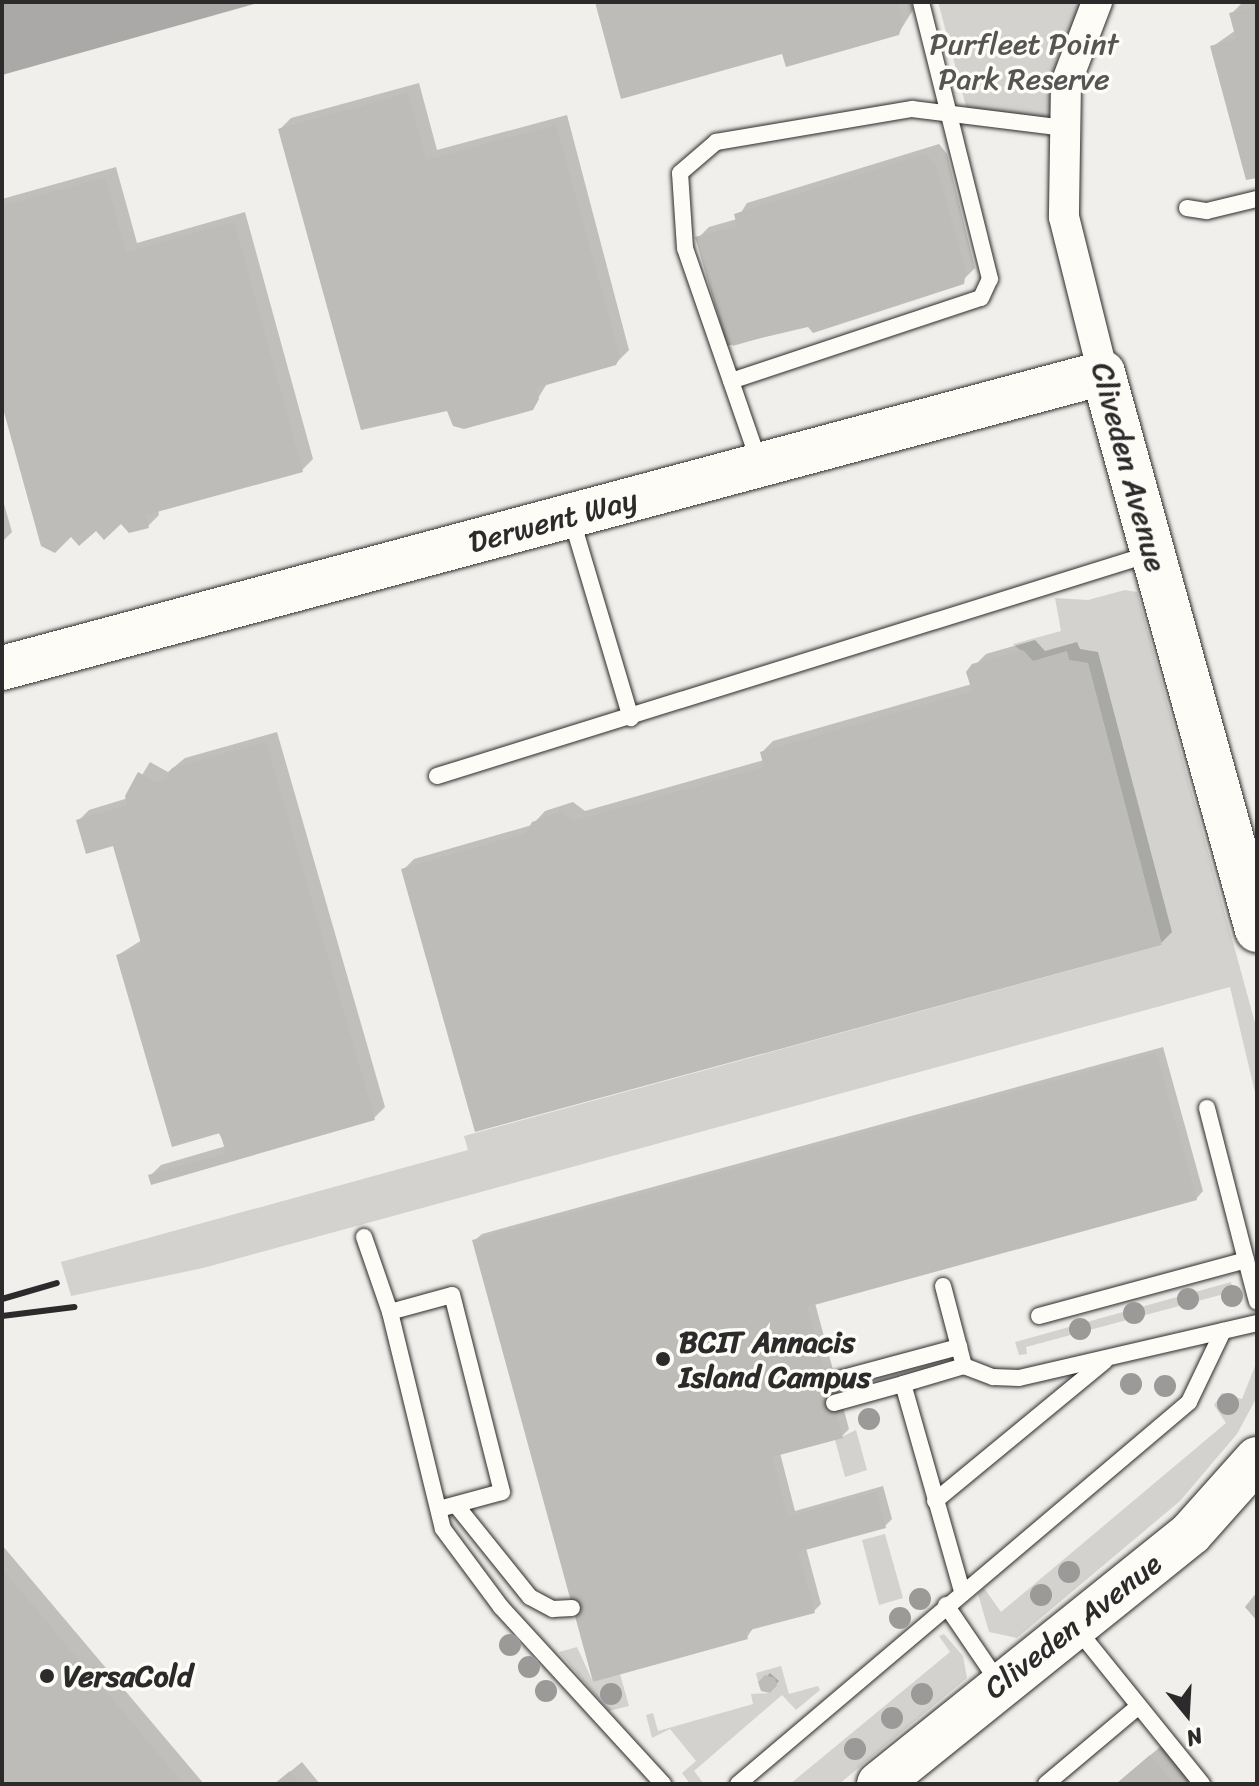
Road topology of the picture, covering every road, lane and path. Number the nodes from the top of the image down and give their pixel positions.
1 (921, 2) edge
2 (1097, 2) edge
3 (953, 114) junction
4 (1065, 128) junction
5 (1257, 199) edge
6 (1187, 208) dead end
7 (1103, 373) junction
8 (731, 381) junction
9 (760, 465) junction
10 (570, 516) junction
11 (1152, 554) junction
12 (2, 668) edge
13 (631, 718) junction
14 (437, 776) dead end
15 (1257, 930) edge
16 (1207, 1108) dead end
17 (364, 1237) dead end
18 (1246, 1260) junction
19 (943, 1286) dead end
20 (1257, 1302) edge
21 (390, 1312) junction
22 (1039, 1316) dead end
23 (1257, 1323) edge
24 (1223, 1331) junction
25 (959, 1347) junction
26 (1109, 1358) junction
27 (964, 1366) junction
28 (828, 1382) dead end
29 (903, 1384) junction
30 (834, 1403) dead end
31 (1257, 1459) edge
32 (935, 1501) junction
33 (447, 1507) junction
34 (962, 1591) junction
35 (946, 1605) junction
36 (572, 1608) dead end
37 (1074, 1624) junction
38 (999, 1684) junction
39 (1139, 1706) junction
40 (663, 1784) edge
41 (738, 1784) edge
42 (879, 1784) edge
43 (1046, 1784) edge
44 (1202, 1784) edge

1 - 3 lane
2 - 4 street, Cliveden Avenue
3 - 4 lane
3 - 8 lane
3 - 8 lane
4 - 7 street, Cliveden Avenue
5 - 6 lane
7 - 9 street, Derwent Way
7 - 11 street, Cliveden Avenue
8 - 9 lane
9 - 10 street, Derwent Way
10 - 12 street, Derwent Way
10 - 13 lane
11 - 13 lane
11 - 15 street, Cliveden Avenue
13 - 14 lane
16 - 18 lane
17 - 21 lane
18 - 20 lane
18 - 22 lane
19 - 25 lane
21 - 33 lane
21 - 33 lane
23 - 24 lane
24 - 26 lane
24 - 34 lane
25 - 27 lane
25 - 28 lane
26 - 27 lane
26 - 32 lane
27 - 29 lane
29 - 30 lane
29 - 32 lane
31 - 37 street, Cliveden Avenue
32 - 34 lane
33 - 36 lane
33 - 40 lane
34 - 35 lane
35 - 38 lane
35 - 41 lane
37 - 38 street, Cliveden Avenue
37 - 39 lane
38 - 42 street, Cliveden Avenue
39 - 43 lane
39 - 44 lane

